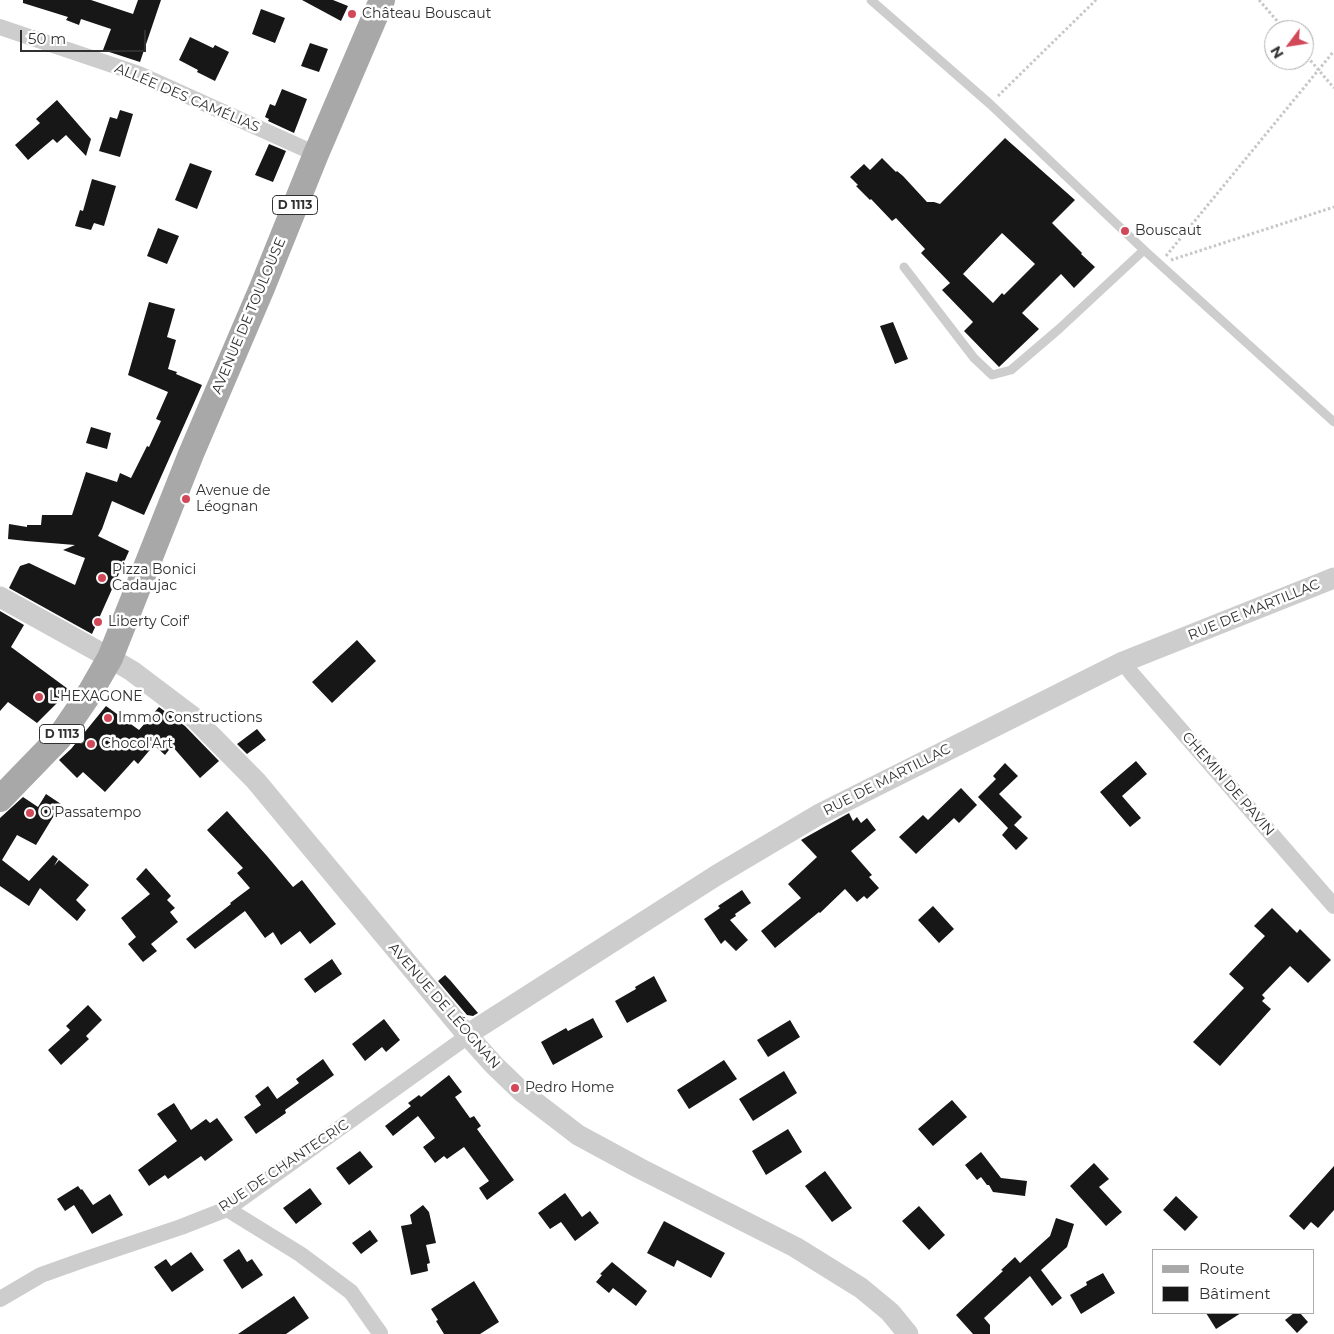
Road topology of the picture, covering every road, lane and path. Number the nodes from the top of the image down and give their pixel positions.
1 (382, 0) edge
2 (871, 0) edge
3 (1096, 0) edge
4 (1259, 0) edge
5 (1276, 20) edge
6 (0, 26) edge
7 (1334, 51) edge
8 (1314, 64) edge
9 (1319, 70) junction
10 (1334, 88) edge
11 (990, 104) junction
12 (316, 154) junction
13 (1334, 207) edge
14 (1144, 250) junction
15 (1159, 264) junction
16 (904, 267) dead end
17 (1334, 422) edge
18 (1334, 578) edge
19 (0, 597) edge
20 (110, 658) junction
21 (1124, 662) junction
22 (0, 799) edge
23 (1334, 906) edge
24 (468, 1036) junction
25 (226, 1209) junction
26 (0, 1300) edge
27 (380, 1333) dead end
28 (908, 1334) edge

1 - 12 main road, AVENUE DE TOULOUSE / D 1113
2 - 11 lane
3 - 11 path
4 - 5 path
6 - 12 street, ALLÉE DES CAMÉLIAS
7 - 9 path
8 - 9 path
9 - 10 path
9 - 15 path
11 - 14 lane
12 - 20 main road, AVENUE DE TOULOUSE / D 1113
13 - 15 path
14 - 15 lane
14 - 16 lane
15 - 17 lane
18 - 21 street, RUE DE MARTILLAC
19 - 20 street, AVENUE DE LÉOGNAN
20 - 22 main road, D 1113
20 - 24 street, AVENUE DE LÉOGNAN
21 - 23 street, CHEMIN DE PAVIN
21 - 24 street, RUE DE MARTILLAC
24 - 25 street, RUE DE CHANTECRIC
24 - 28 street, AVENUE DE LÉOGNAN
25 - 26 street, RUE DE CHANTECRIC
25 - 27 street

